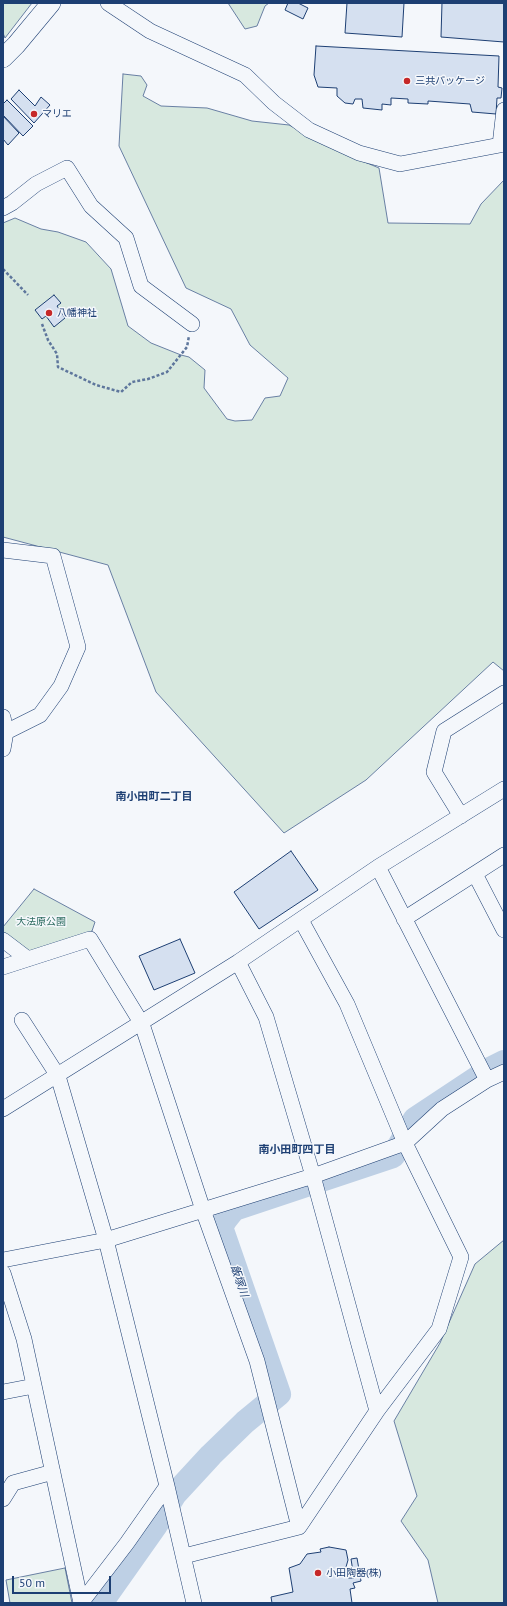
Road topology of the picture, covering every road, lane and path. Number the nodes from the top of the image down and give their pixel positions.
1 (52, 3) edge
2 (108, 3) edge
3 (3, 58) edge
4 (504, 110) edge
5 (3, 208) edge
6 (3, 269) edge
7 (28, 295) dead end
8 (42, 324) dead end
9 (192, 324) joint
10 (3, 550) edge
11 (504, 693) edge
12 (4, 727) edge
13 (3, 749) edge
14 (504, 789) edge
15 (461, 816) junction
16 (504, 855) edge
17 (378, 867) junction
18 (475, 874) junction
19 (404, 918) junction
20 (301, 920) junction
21 (504, 930) edge
22 (3, 940) edge
23 (28, 959) junction
24 (238, 962) junction
25 (3, 967) edge
26 (22, 1020) dead end
27 (142, 1024) junction
28 (504, 1072) edge
29 (58, 1076) junction
30 (487, 1080) junction
31 (3, 1109) edge
32 (405, 1143) junction
33 (313, 1176) junction
34 (204, 1210) junction
35 (106, 1240) junction
36 (3, 1260) edge
37 (3, 1273) edge
38 (34, 1386) junction
39 (3, 1392) edge
40 (377, 1412) junction
41 (53, 1472) junction
42 (167, 1486) junction
43 (3, 1499) edge
44 (299, 1527) junction
45 (184, 1556) junction
46 (81, 1603) edge
47 (194, 1603) edge

1 - 3 main road
2 - 4 street
5 - 9 street
6 - 7 path
8 - 9 path
10 - 12 street
11 - 15 street
12 - 13 street
14 - 15 street
15 - 17 street
16 - 18 street
17 - 19 street
17 - 20 street
18 - 19 street
18 - 21 street
19 - 30 street
20 - 24 street
20 - 32 street
22 - 23 street
23 - 25 street
23 - 27 street
24 - 27 street
24 - 33 street
26 - 29 street
27 - 29 street
27 - 34 street
28 - 30 street
29 - 31 street
29 - 35 street
30 - 32 street
32 - 33 street
32 - 40 street
33 - 34 street
33 - 40 street
34 - 35 street
34 - 44 street
35 - 36 street
35 - 42 street
37 - 38 street
38 - 39 street
38 - 41 street
40 - 44 street
41 - 43 street
41 - 46 street
42 - 45 street
42 - 46 street
44 - 45 street
45 - 47 street

